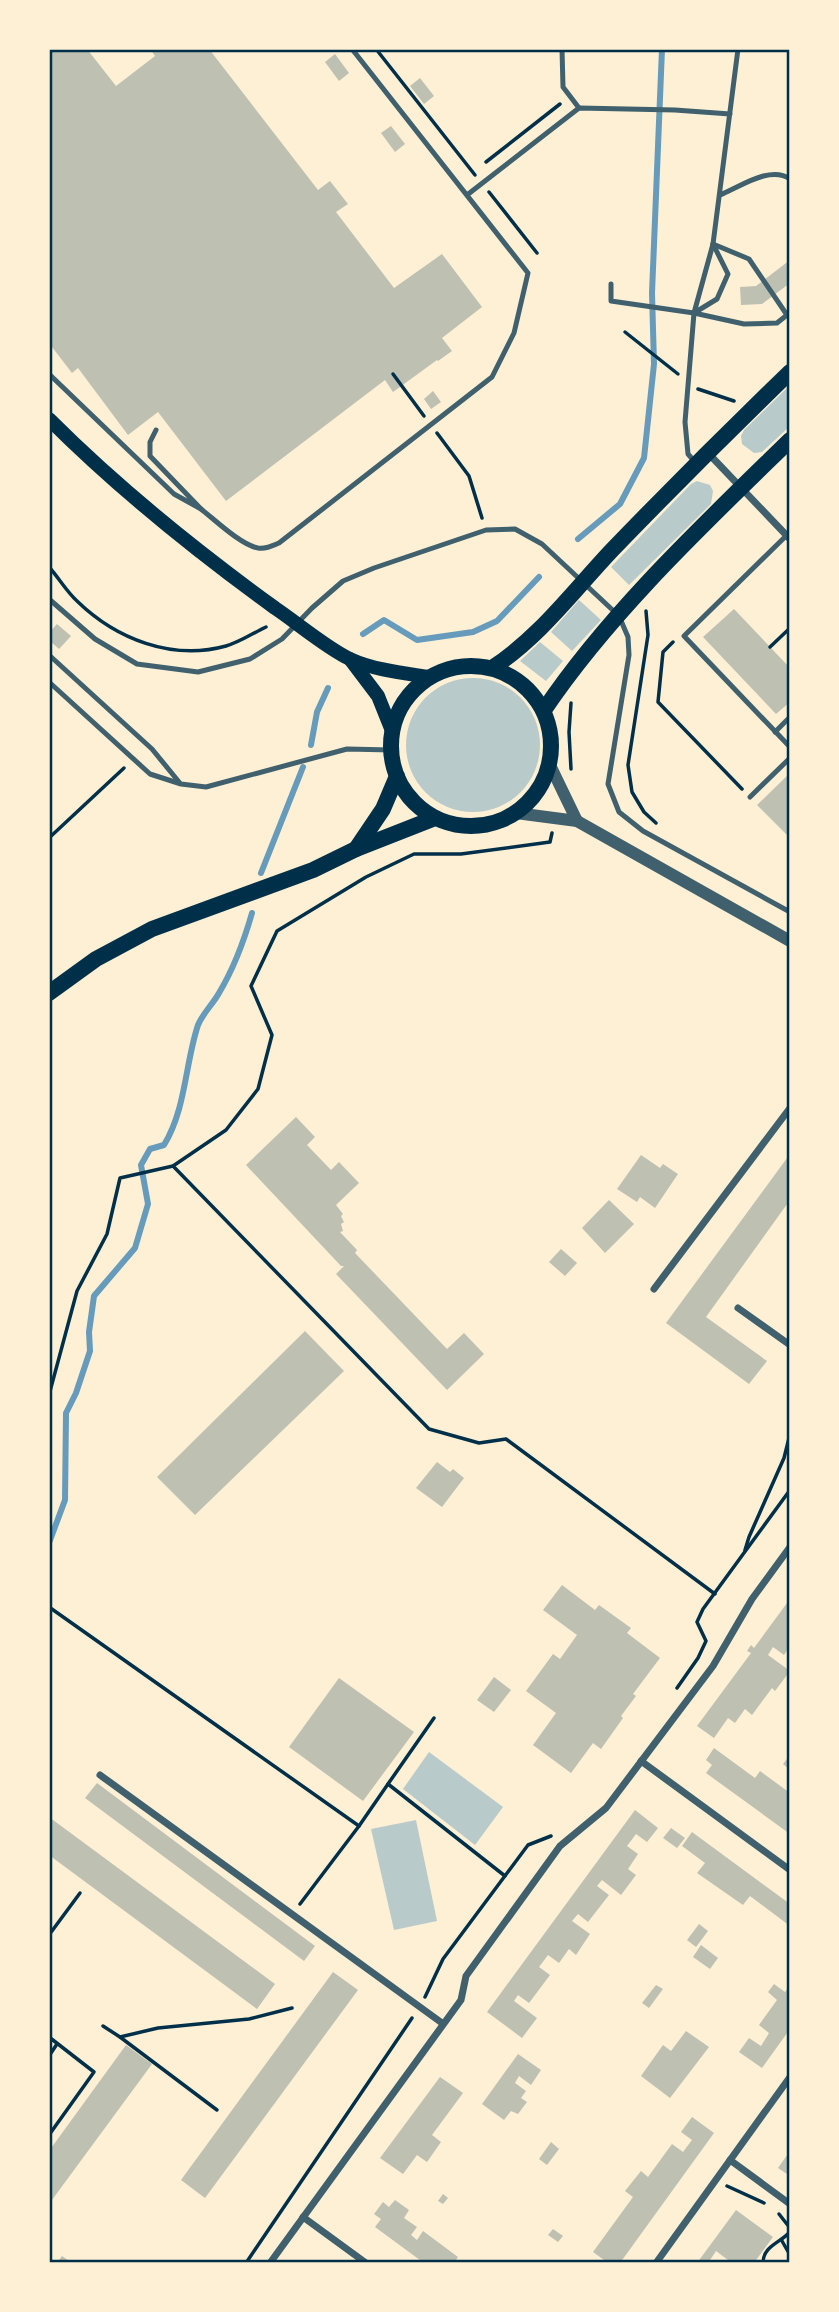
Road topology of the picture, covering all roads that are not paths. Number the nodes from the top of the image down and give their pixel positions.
1 (352, 49) edge
2 (562, 49) edge
3 (738, 49) edge
4 (579, 108) junction
5 (730, 114) junction
6 (790, 179) edge
7 (467, 195) junction
8 (720, 195) junction
9 (713, 244) junction
10 (611, 284) dead end
11 (694, 313) junction
12 (789, 314) edge
13 (790, 372) edge
14 (49, 374) edge
15 (49, 419) edge
16 (156, 430) dead end
17 (790, 440) edge
18 (701, 457) junction
19 (741, 488) junction
20 (201, 509) junction
21 (788, 537) edge
22 (583, 581) junction
23 (49, 599) edge
24 (619, 616) junction
25 (297, 623) junction
26 (49, 655) edge
27 (350, 659) junction
28 (492, 668) junction
29 (429, 677) junction
30 (49, 682) edge
31 (544, 710) junction
32 (790, 717) edge
33 (392, 732) junction
34 (775, 732) junction
35 (790, 747) edge
36 (391, 750) junction
37 (790, 758) edge
38 (550, 765) junction
39 (397, 776) junction
40 (181, 784) junction
41 (750, 797) road end
42 (516, 813) junction
43 (435, 818) junction
44 (577, 821) junction
45 (356, 849) junction
46 (790, 912) edge
47 (790, 941) edge
48 (49, 993) edge
49 (790, 1108) edge
50 (654, 1289) dead end
51 (738, 1308) dead end
52 (790, 1345) edge
53 (790, 1547) edge
54 (641, 1761) junction
55 (100, 1775) dead end
56 (790, 1870) edge
57 (442, 2023) junction
58 (790, 2077) edge
59 (730, 2160) junction
60 (790, 2204) edge
61 (303, 2217) junction
62 (272, 2262) edge
63 (366, 2263) edge
64 (656, 2263) edge

1 - 7 lane
2 - 4 lane
3 - 5 lane
4 - 5 lane
4 - 7 lane
5 - 8 lane
6 - 8 lane
7 - 20 lane
8 - 9 lane
9 - 11 lane
9 - 11 lane
9 - 12 lane
10 - 11 lane
11 - 12 lane
11 - 18 lane
13 - 18 main road
14 - 20 lane
15 - 25 main road
16 - 20 lane
17 - 19 main road
18 - 19 street
18 - 22 main road
19 - 21 street
19 - 24 main road
21 - 34 lane
22 - 24 lane
22 - 25 lane
22 - 28 main road
23 - 25 lane
24 - 31 main road
24 - 46 lane
25 - 27 main road
26 - 40 lane
27 - 29 main road
27 - 33 main road
28 - 29 main road
28 - 31 main road
29 - 33 main road
30 - 40 lane
31 - 38 main road
32 - 34 lane
33 - 36 main road
34 - 35 lane
36 - 39 main road
36 - 40 lane
37 - 41 lane
38 - 42 main road
38 - 44 street
39 - 43 main road
39 - 45 main road
42 - 43 main road
42 - 44 street
43 - 45 main road
44 - 47 street
45 - 48 main road
49 - 50 street
51 - 52 street
53 - 54 street
54 - 56 street
54 - 57 street
55 - 57 street
57 - 61 street
58 - 59 street
59 - 60 street
59 - 64 street
61 - 62 street
61 - 63 street

